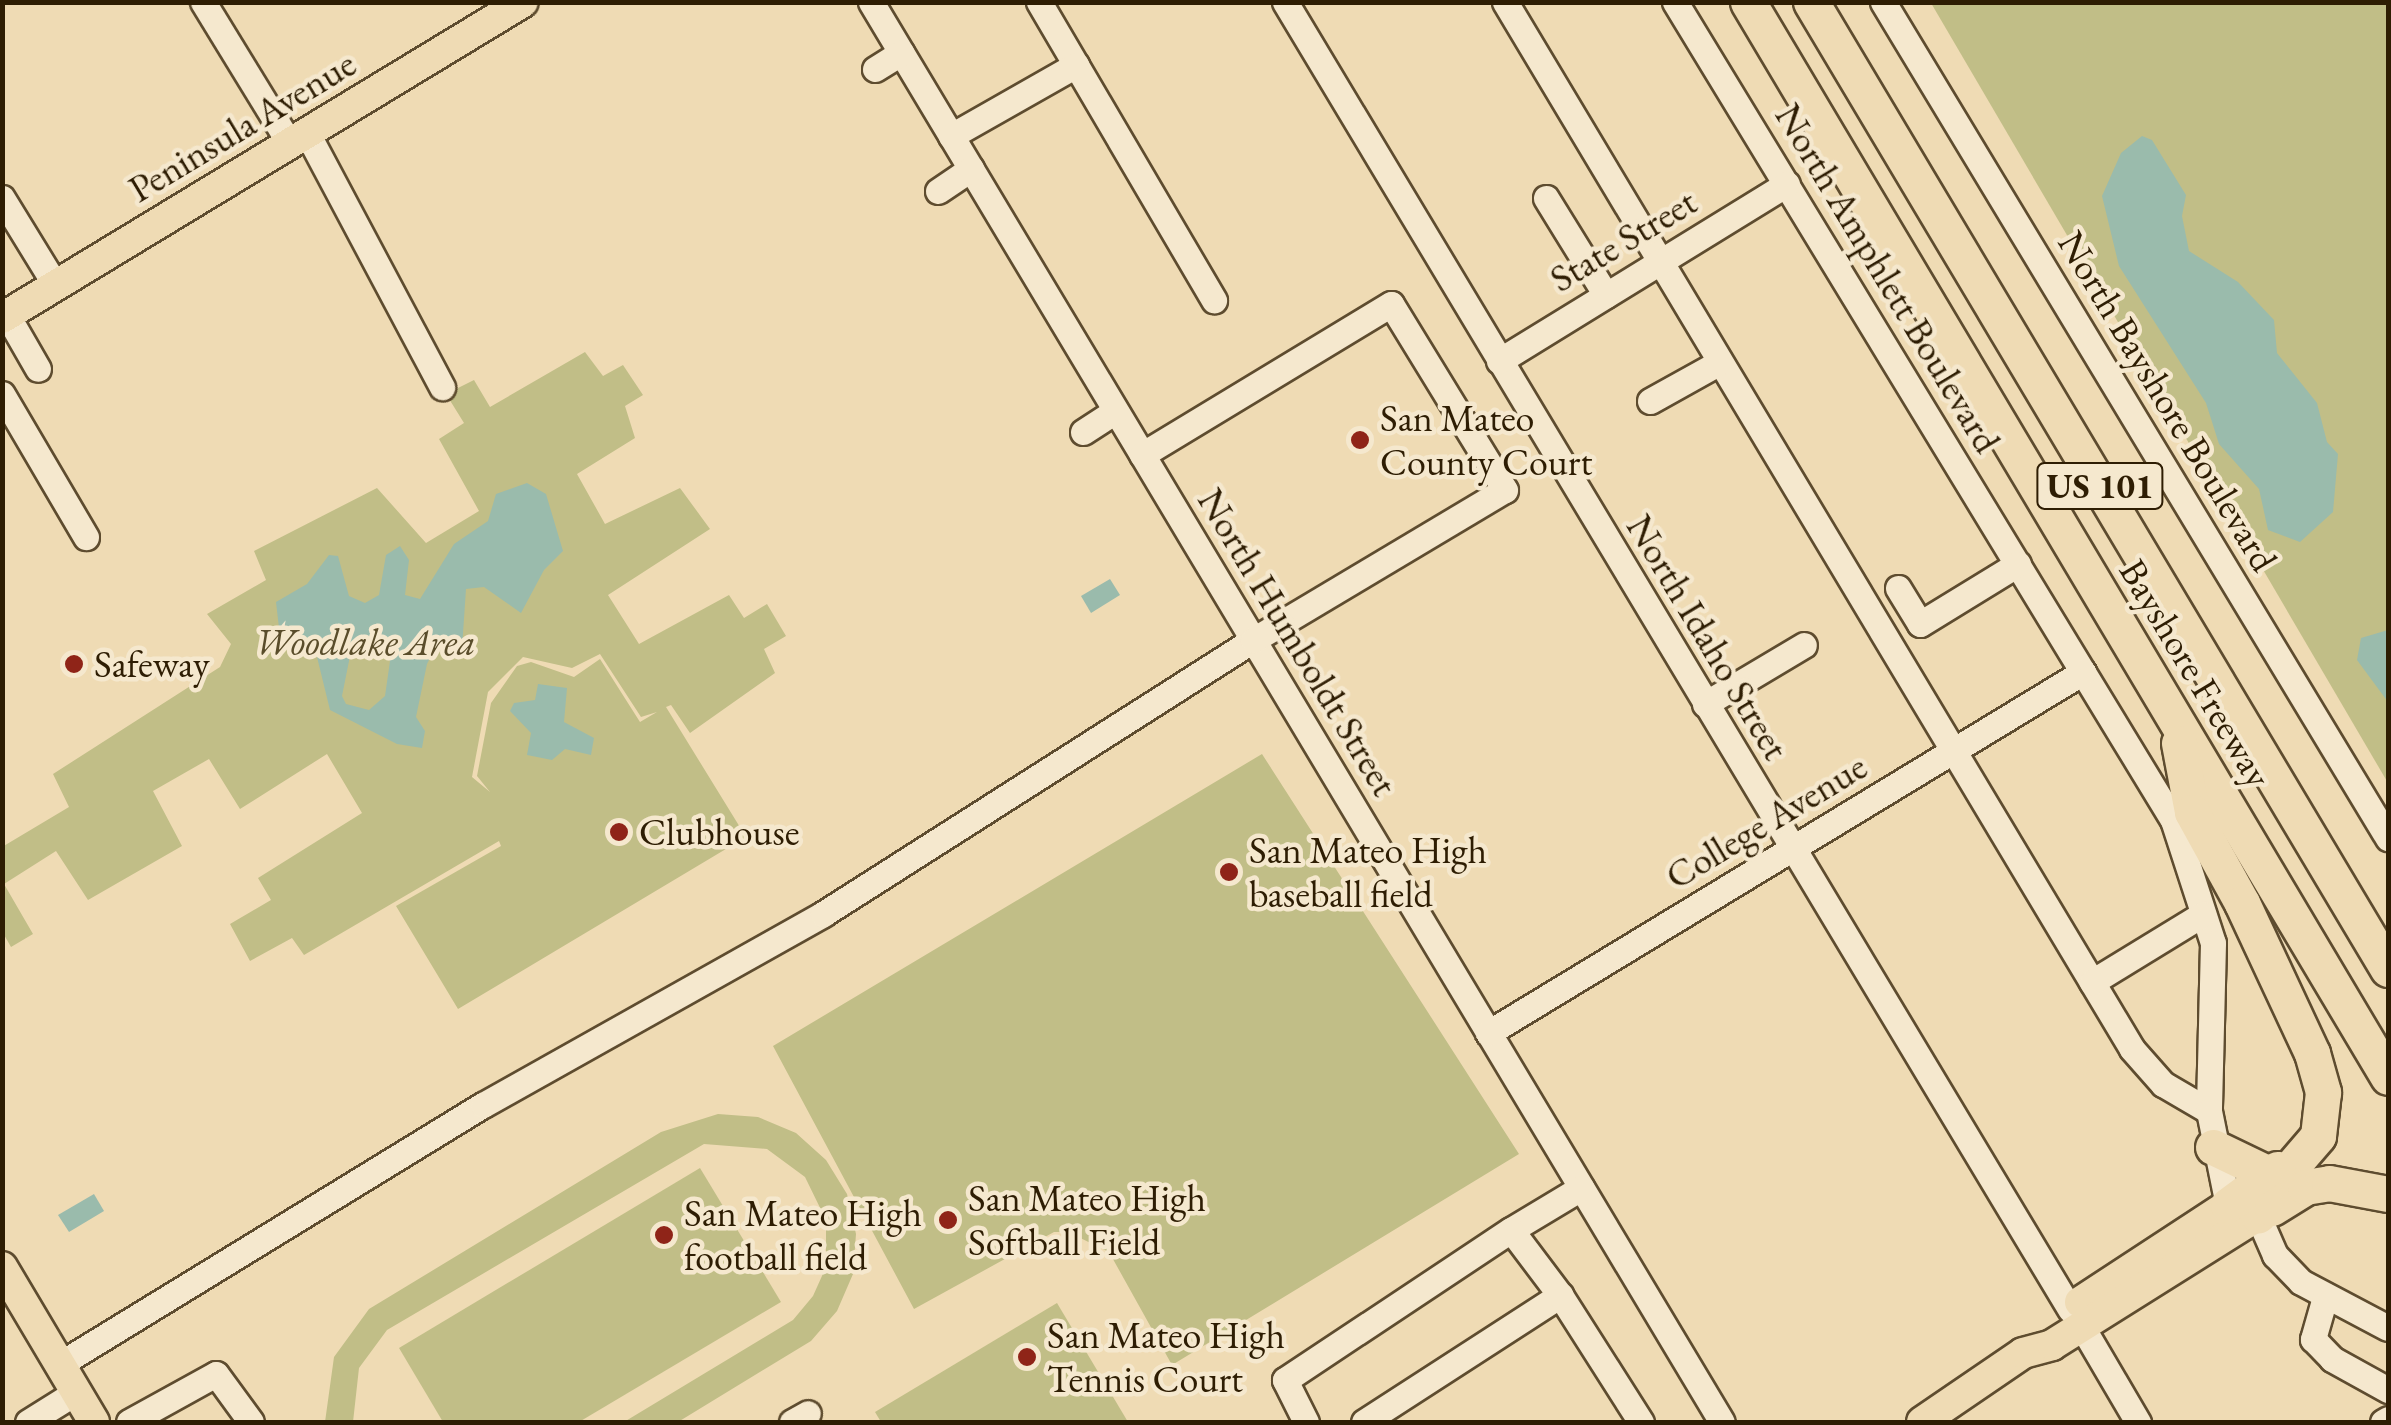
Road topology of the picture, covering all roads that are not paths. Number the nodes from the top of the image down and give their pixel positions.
1 (204, 2) edge
2 (523, 2) edge
3 (871, 2) edge
4 (1039, 2) edge
5 (1285, 2) edge
6 (1505, 2) edge
7 (1676, 2) edge
8 (1748, 2) edge
9 (1812, 2) edge
10 (1883, 2) edge
11 (901, 53) junction
12 (1076, 65) junction
13 (875, 69) dead end
14 (951, 136) junction
15 (299, 138) junction
16 (970, 169) junction
17 (1787, 184) junction
18 (938, 190) dead end
19 (2, 198) edge
20 (1546, 198) dead end
21 (1660, 262) junction
22 (56, 286) junction
23 (1606, 295) junction
24 (1214, 300) dead end
25 (5, 316) edge
26 (1499, 361) junction
27 (1720, 362) junction
28 (38, 369) dead end
29 (442, 388) dead end
30 (2, 394) edge
31 (1650, 401) dead end
32 (1115, 410) junction
33 (1083, 432) dead end
34 (1142, 455) junction
35 (86, 536) dead end
36 (2018, 564) junction
37 (1898, 588) dead end
38 (1253, 640) junction
39 (1804, 644) dead end
40 (2083, 672) junction
41 (1705, 704) junction
42 (2175, 723) junction
43 (1955, 750) junction
44 (2388, 838) edge
45 (1792, 849) junction
46 (2204, 914) junction
47 (2388, 969) edge
48 (2092, 982) junction
49 (1488, 1033) junction
50 (2312, 1053) junction
51 (2388, 1076) edge
52 (2208, 1111) junction
53 (2213, 1147) junction
54 (2271, 1175) junction
55 (1581, 1188) junction
56 (2388, 1194) edge
57 (2243, 1211) junction
58 (1512, 1230) junction
59 (2, 1267) edge
60 (1560, 1294) junction
61 (2325, 1297) junction
62 (2076, 1317) junction
63 (2388, 1328) edge
64 (60, 1364) junction
65 (2388, 1390) edge
66 (76, 1392) junction
67 (1381, 1418) edge
68 (135, 1419) edge
69 (28, 1422) edge
70 (94, 1422) edge
71 (251, 1422) edge
72 (1306, 1422) edge
73 (1641, 1422) edge
74 (1722, 1422) edge
75 (1922, 1422) edge
76 (2138, 1422) edge

1 - 15 street
2 - 15 main road, Peninsula Avenue
3 - 11 street, North Humboldt Street
4 - 12 street
5 - 26 street, North Idaho Street
6 - 21 street
7 - 17 street, North Amphlett Boulevard
8 - 42 highway, Bayshore Freeway / US 101
9 - 47 highway, Bayshore Freeway / US 101
10 - 44 street, North Bayshore Boulevard
11 - 13 street
11 - 14 street, North Humboldt Street
12 - 14 street
12 - 24 street
14 - 16 street, North Humboldt Street
15 - 22 main road, Peninsula Avenue
15 - 29 street
16 - 18 street
16 - 32 street, North Humboldt Street
17 - 21 street, State Street
17 - 36 street, North Amphlett Boulevard
19 - 22 street
20 - 23 street
21 - 23 street, State Street
21 - 27 street
22 - 25 main road, Peninsula Avenue
23 - 26 street, State Street
25 - 28 street
26 - 41 street, North Idaho Street
27 - 31 street
27 - 43 street
30 - 35 street
32 - 33 street
32 - 34 street, North Humboldt Street
34 - 38 street, North Humboldt Street
34 - 38 street
36 - 37 street
36 - 40 street, North Amphlett Boulevard
38 - 49 street, North Humboldt Street
38 - 64 street
39 - 41 street
40 - 43 street, College Avenue
40 - 46 street, North Amphlett Boulevard
41 - 45 street, North Idaho Street
42 - 50 highway
42 - 51 highway, Bayshore Freeway / US 101
43 - 45 street, College Avenue
43 - 48 street
45 - 49 street, College Avenue
45 - 62 street, North Idaho Street
46 - 48 street
46 - 52 street, North Amphlett Boulevard
48 - 52 street
49 - 55 street, North Humboldt Street
50 - 54 highway
50 - 57 highway
52 - 53 street, North Amphlett Boulevard
53 - 54 highway
53 - 57 street, North Amphlett Boulevard
54 - 57 highway
55 - 58 street
55 - 74 street, North Humboldt Street
56 - 57 highway
57 - 61 street, North Amphlett Boulevard
57 - 62 main road
58 - 60 street
58 - 72 street
59 - 64 main road
60 - 67 street
60 - 73 street
61 - 63 street, North Amphlett Boulevard
61 - 65 street
62 - 75 main road
62 - 76 street, North Idaho Street
64 - 66 main road
66 - 69 street
66 - 70 main road
68 - 71 street

